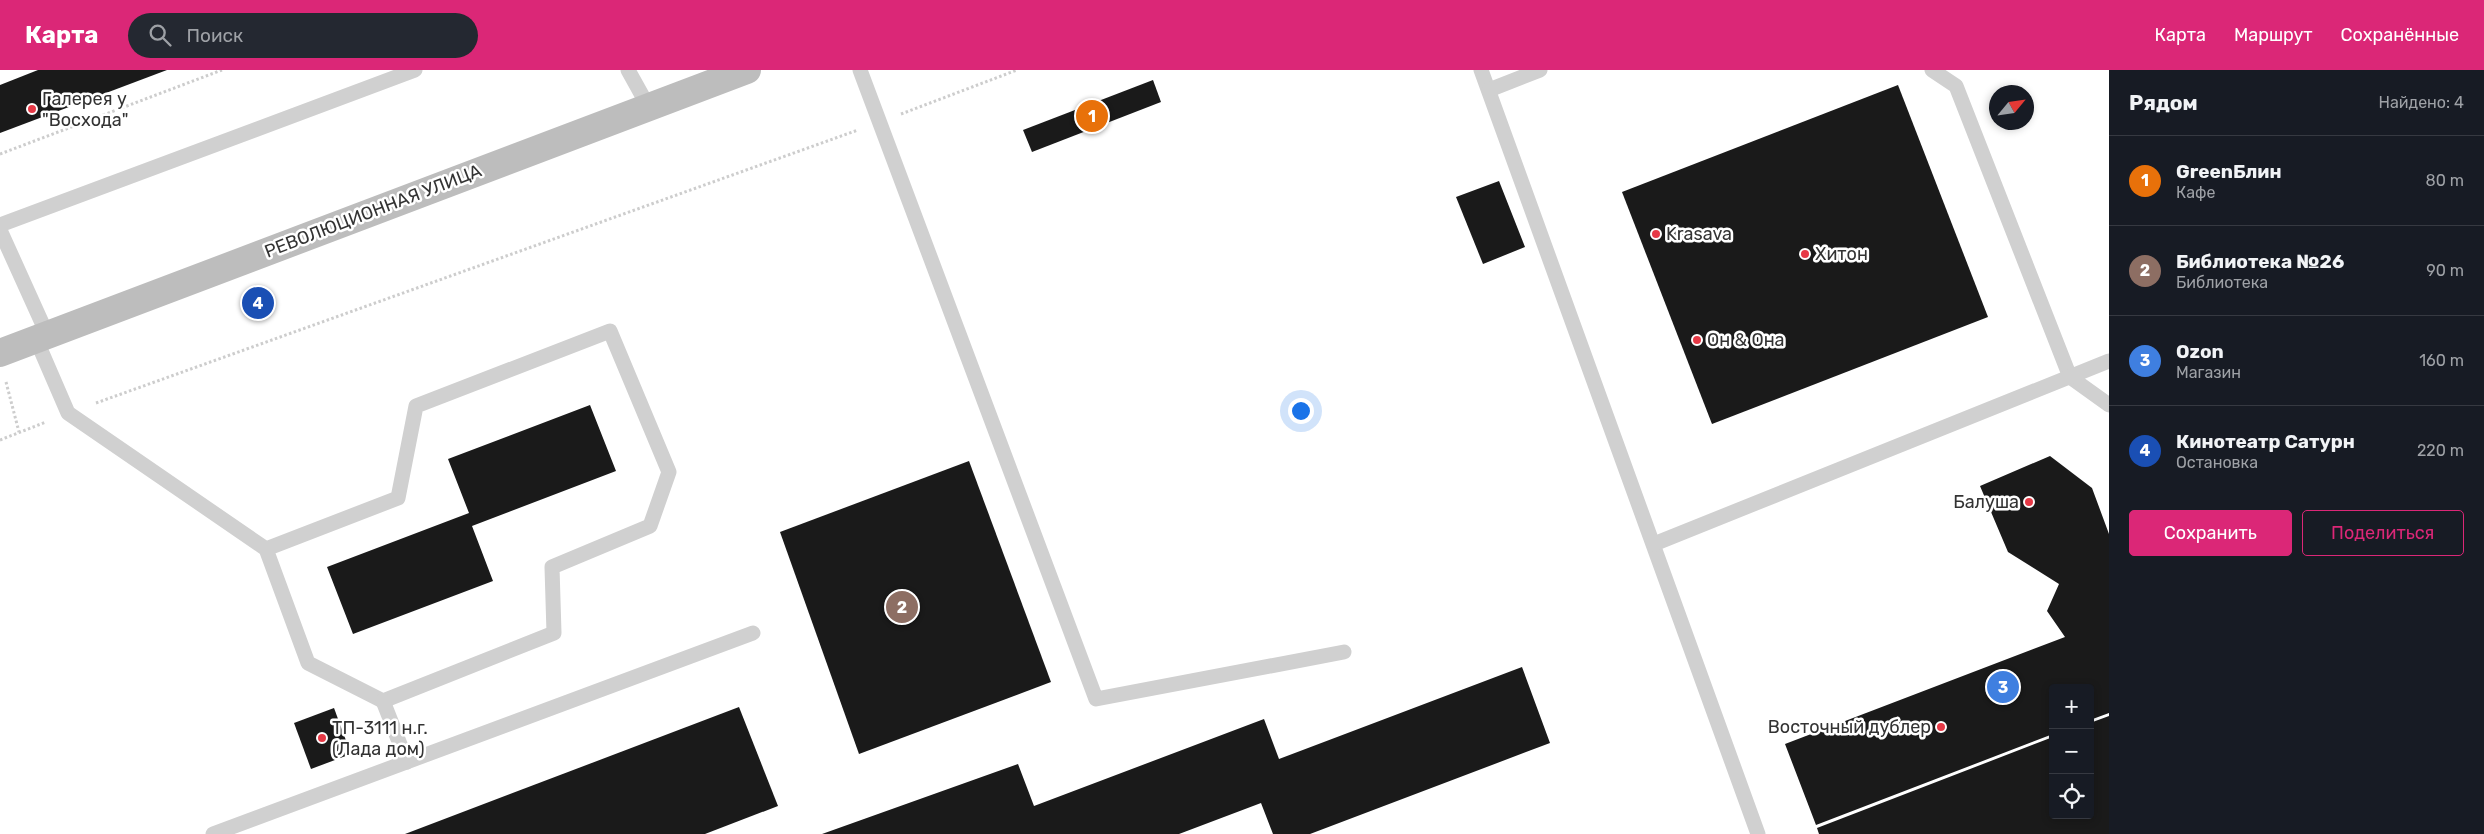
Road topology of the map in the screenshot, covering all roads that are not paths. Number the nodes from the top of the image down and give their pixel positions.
1 (414, 70) edge
2 (628, 70) edge
3 (747, 70) edge
4 (860, 70) edge
5 (1481, 70) edge
6 (1540, 70) edge
7 (1932, 70) edge
8 (1489, 90) junction
9 (648, 106) junction
10 (0, 226) edge
11 (0, 230) edge
12 (41, 337) junction
13 (2109, 361) edge
14 (2, 365) edge
15 (2070, 377) junction
16 (2109, 405) edge
17 (1654, 544) junction
18 (266, 549) junction
19 (753, 633) dead end
20 (1344, 652) dead end
21 (383, 701) junction
22 (407, 762) junction
23 (213, 834) edge
24 (1758, 834) edge

1 - 10 lane
2 - 9 lane
3 - 9 main road, РЕВОЛЮЦИОННАЯ УЛИЦА
4 - 20 lane
5 - 8 lane
6 - 8 lane
7 - 15 lane
8 - 17 lane
9 - 12 main road, РЕВОЛЮЦИОННАЯ УЛИЦА
11 - 12 lane
12 - 14 main road, РЕВОЛЮЦИОННАЯ УЛИЦА
12 - 18 lane
13 - 15 lane
15 - 16 lane
15 - 17 lane
17 - 24 lane
18 - 21 lane
18 - 21 lane
19 - 22 lane
21 - 22 lane
22 - 23 lane

